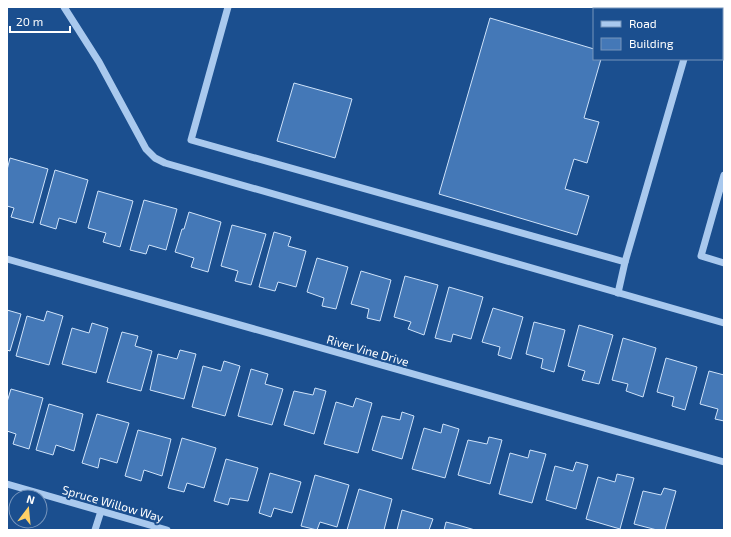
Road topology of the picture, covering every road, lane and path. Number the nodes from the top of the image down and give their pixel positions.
1 (64, 7) edge
2 (228, 7) edge
3 (684, 60) edge
4 (724, 175) edge
5 (7, 259) edge
6 (625, 262) junction
7 (724, 262) edge
8 (618, 292) junction
9 (724, 323) edge
10 (724, 462) edge
11 (7, 484) edge
12 (101, 511) junction
13 (95, 530) edge
14 (167, 530) edge

1 - 8 street
2 - 6 street
3 - 6 street
4 - 7 street
5 - 10 street, River Vine Drive
6 - 8 street
8 - 9 street
11 - 12 street, Spruce Willow Way
12 - 13 street
12 - 14 street, Spruce Willow Way

